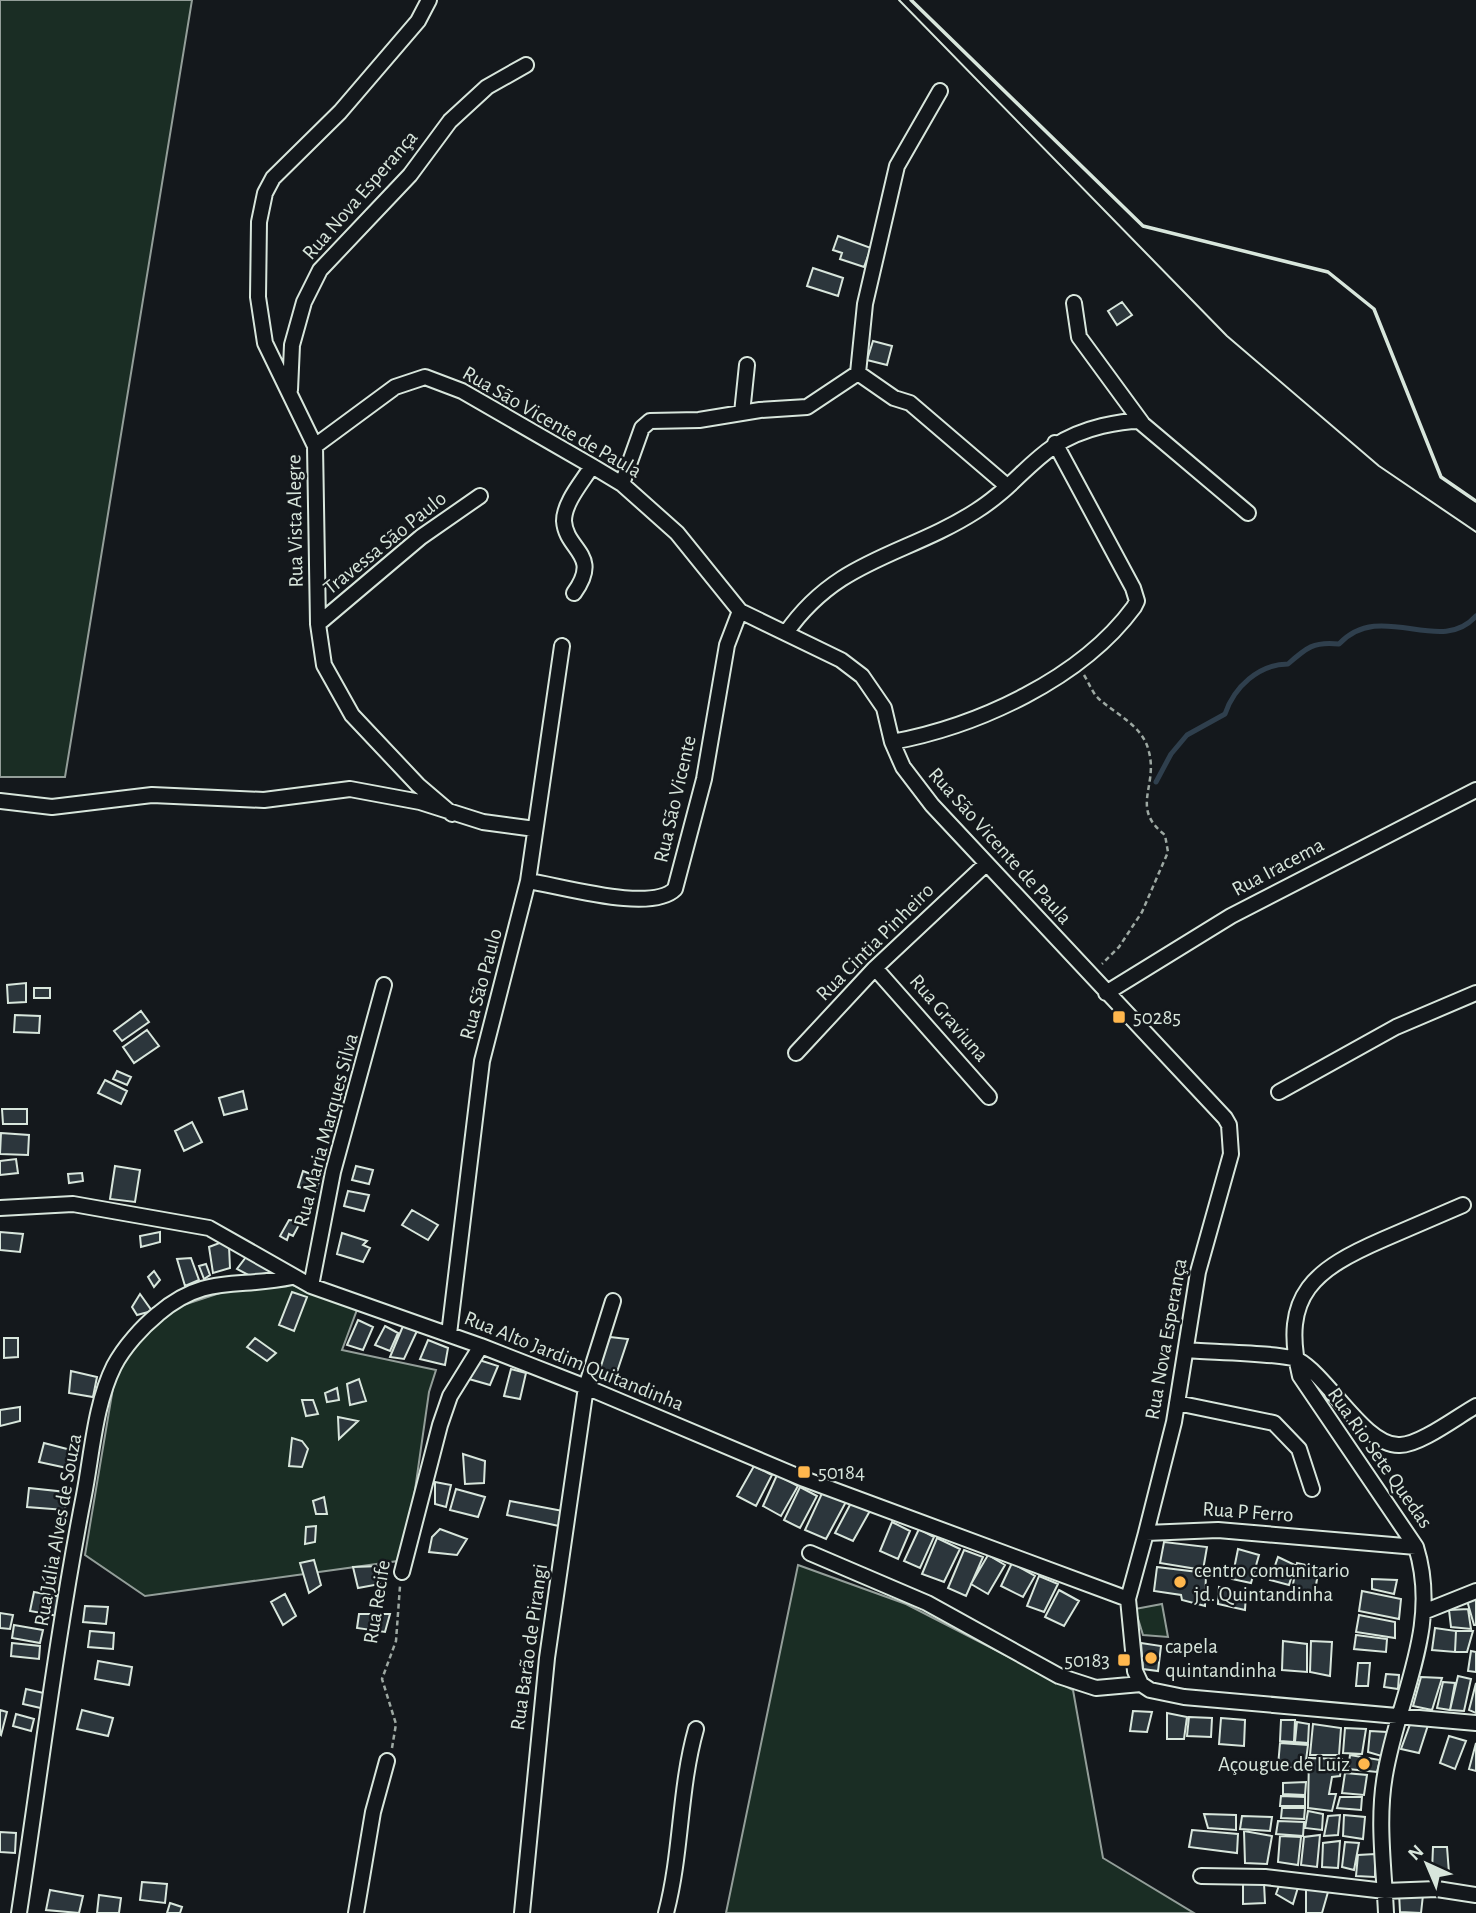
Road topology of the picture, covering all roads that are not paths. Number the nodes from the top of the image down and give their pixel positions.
1 (429, 0) edge
2 (526, 65) dead end
3 (940, 91) dead end
4 (1074, 303) dead end
5 (747, 365) dead end
6 (858, 373) junction
7 (290, 391) junction
8 (742, 413) junction
9 (1142, 423) junction
10 (1055, 443) junction
11 (315, 446) junction
12 (592, 466) junction
13 (622, 484) junction
14 (1007, 486) junction
15 (480, 496) dead end
16 (1248, 513) dead end
17 (574, 593) dead end
18 (740, 611) junction
19 (318, 624) junction
20 (786, 633) junction
21 (562, 646) dead end
22 (892, 742) junction
23 (1476, 790) edge
24 (0, 801) edge
25 (452, 814) junction
26 (535, 829) junction
27 (986, 863) junction
28 (528, 881) junction
29 (875, 968) junction
30 (384, 985) dead end
31 (1106, 993) junction
32 (1476, 993) edge
33 (796, 1053) dead end
34 (1279, 1092) dead end
35 (989, 1097) dead end
36 (1231, 1154) joint
37 (1463, 1205) dead end
38 (0, 1208) edge
39 (292, 1278) junction
40 (311, 1286) junction
41 (613, 1301) dead end
42 (449, 1334) junction
43 (481, 1346) junction
44 (1186, 1350) junction
45 (1295, 1358) junction
46 (586, 1387) junction
47 (1177, 1404) junction
48 (1476, 1406) edge
49 (1312, 1489) dead end
50 (1146, 1533) junction
51 (1416, 1547) junction
52 (810, 1553) dead end
53 (402, 1572) road end
54 (1476, 1591) edge
55 (1128, 1599) junction
56 (1426, 1611) junction
57 (1141, 1684) junction
58 (1398, 1714) junction
59 (1476, 1723) edge
60 (696, 1729) dead end
61 (387, 1762) road end
62 (1200, 1875) dead end
63 (1385, 1891) junction
64 (1476, 1895) edge
65 (19, 1913) edge
66 (356, 1913) edge
67 (522, 1913) edge
68 (666, 1913) edge
69 (1386, 1913) edge

1 - 7 street, Rua Vista Alegre
2 - 7 street, Rua Nova Esperança
3 - 6 street
4 - 9 street
5 - 8 street
6 - 8 street
6 - 14 street
7 - 11 street, Rua Vista Alegre
8 - 13 street
9 - 10 street
9 - 16 street
10 - 14 street
10 - 22 street
11 - 12 street, Rua São Vicente de Paula
11 - 19 street, Rua Vista Alegre
12 - 13 street, Rua São Vicente de Paula
12 - 17 street
13 - 18 street, Rua São Vicente de Paula
14 - 20 street
15 - 19 street, Travessa São Paulo
18 - 20 street, Rua São Vicente de Paula
18 - 28 street, Rua São Vicente
19 - 25 street, Rua Vista Alegre
20 - 22 street, Rua São Vicente de Paula
21 - 26 street, Rua São Paulo
22 - 27 street, Rua São Vicente de Paula
23 - 31 street, Rua Iracema
24 - 25 street
25 - 26 street
26 - 28 street, Rua São Paulo
27 - 29 street, Rua Cintia Pinheiro
27 - 31 street, Rua São Vicente de Paula
28 - 42 street, Rua São Paulo
29 - 33 street, Rua Cintia Pinheiro
29 - 35 street, Rua Graviuna
30 - 40 street, Rua Maria Marques Silva
31 - 36 street, Rua São Vicente de Paula
32 - 34 street
36 - 44 street, Rua Nova Esperança
37 - 45 street, Rua Rio Sete Quedas
38 - 39 street, Rua Alto Jardim Quitandinha
39 - 40 street, Rua Alto Jardim Quitandinha
39 - 65 street, Rua Júlia Alves de Souza
40 - 42 street, Rua Alto Jardim Quitandinha
41 - 46 street
42 - 43 street, Rua Alto Jardim Quitandinha
43 - 46 street, Rua Alto Jardim Quitandinha
43 - 53 street, Rua Recife
44 - 45 street
44 - 47 street, Rua Nova Esperança
45 - 48 street
45 - 51 street, Rua Rio Sete Quedas
46 - 55 street, Rua Alto Jardim Quitandinha
46 - 67 street, Rua Barão de Pirangi
47 - 49 street
47 - 50 street, Rua Nova Esperança
50 - 51 street, Rua P Ferro
50 - 55 street
51 - 56 street, Rua Rio Sete Quedas
52 - 57 street
54 - 56 street
55 - 57 street
56 - 58 street, Rua Rio Sete Quedas
57 - 58 street
58 - 59 street
58 - 63 street, Rua Rio Sete Quedas
60 - 68 street
61 - 66 street
62 - 63 street
63 - 64 street
63 - 69 street, Rua Rio Sete Quedas

